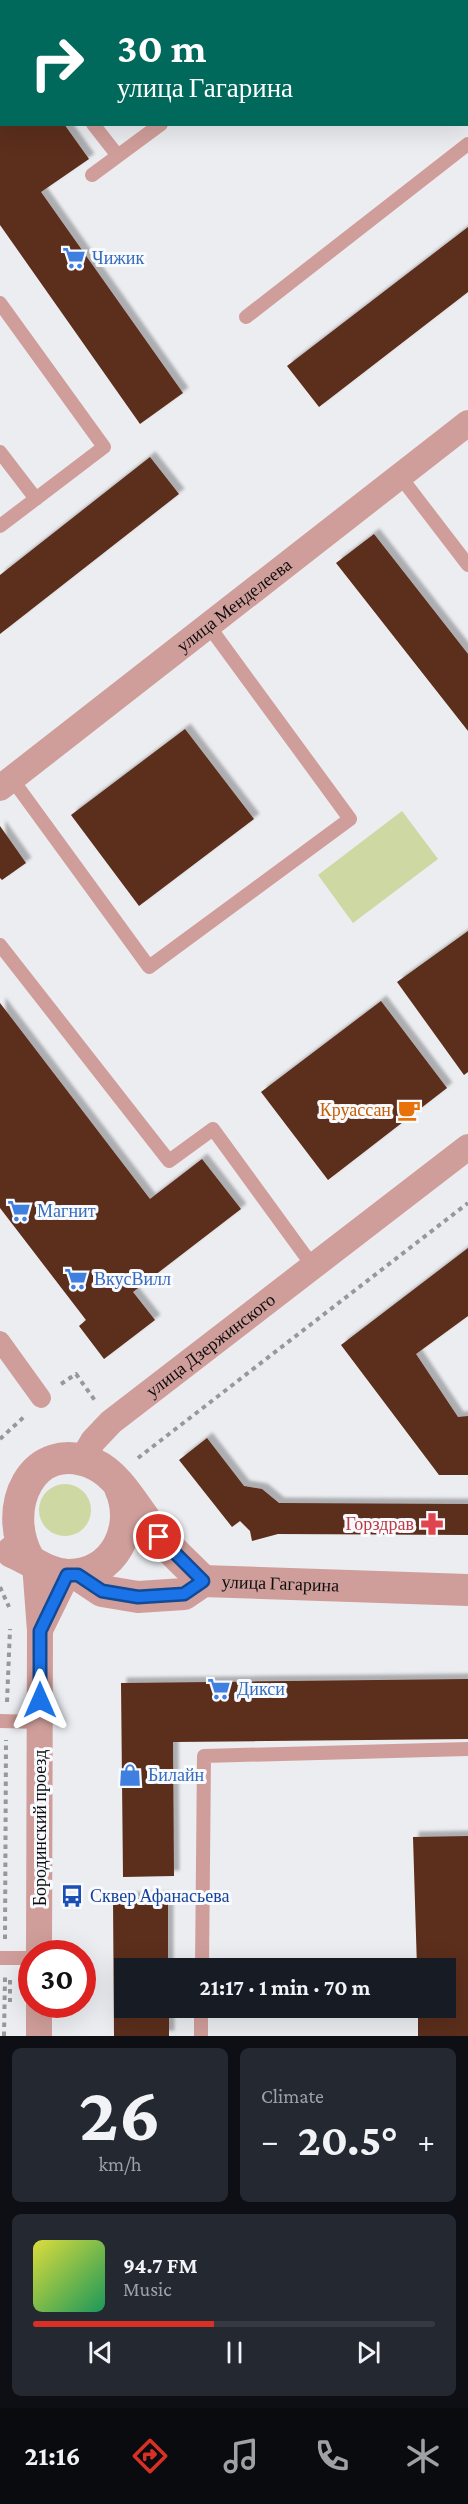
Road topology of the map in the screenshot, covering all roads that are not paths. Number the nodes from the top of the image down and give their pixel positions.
1 (95, 126) edge
2 (158, 126) edge
3 (468, 144) edge
4 (118, 156) junction
5 (92, 175) dead end
6 (0, 303) edge
7 (246, 317) dead end
8 (468, 423) edge
9 (0, 452) edge
10 (399, 475) junction
11 (36, 499) junction
12 (0, 526) edge
13 (468, 565) edge
14 (208, 625) junction
15 (6, 783) edge
16 (0, 945) edge
17 (468, 1147) edge
18 (312, 1265) junction
19 (0, 1341) edge
20 (41, 1398) road end
21 (82, 1460) junction
22 (118, 1485) junction
23 (12, 1488) edge
24 (0, 1548) edge
25 (32, 1562) junction
26 (72, 1575) junction
27 (203, 1581) junction
28 (468, 1590) edge
29 (40, 1631) junction
30 (3, 1721) edge
31 (41, 1722) junction
32 (468, 1749) edge
33 (39, 1940) edge
34 (2, 1958) edge
35 (18, 1958) edge
36 (202, 1958) edge
37 (39, 2018) edge
38 (201, 2018) edge
39 (39, 2036) edge
40 (201, 2036) edge

1 - 4 lane
2 - 4 lane
3 - 7 lane
4 - 5 lane
6 - 11 lane
8 - 10 street, улица Менделеева
9 - 11 lane
10 - 13 lane
10 - 14 street, улица Менделеева
11 - 12 lane
14 - 15 street, улица Менделеева
14 - 15 lane
16 - 18 lane
17 - 18 street, улица Дзержинского
18 - 21 street, улица Дзержинского
19 - 20 street
21 - 22 street
21 - 23 street
22 - 26 street
22 - 27 street
23 - 25 street
24 - 25 street, улица Гагарина
25 - 26 street, улица Гагарина
25 - 29 street, Бородинский проезд
26 - 27 street, улица Гагарина
26 - 29 street, Бородинский проезд
27 - 28 street, улица Гагарина
29 - 31 street, Бородинский проезд
30 - 31 lane
31 - 33 street, Бородинский проезд
32 - 36 lane
34 - 35 lane
37 - 39 street
38 - 40 lane

